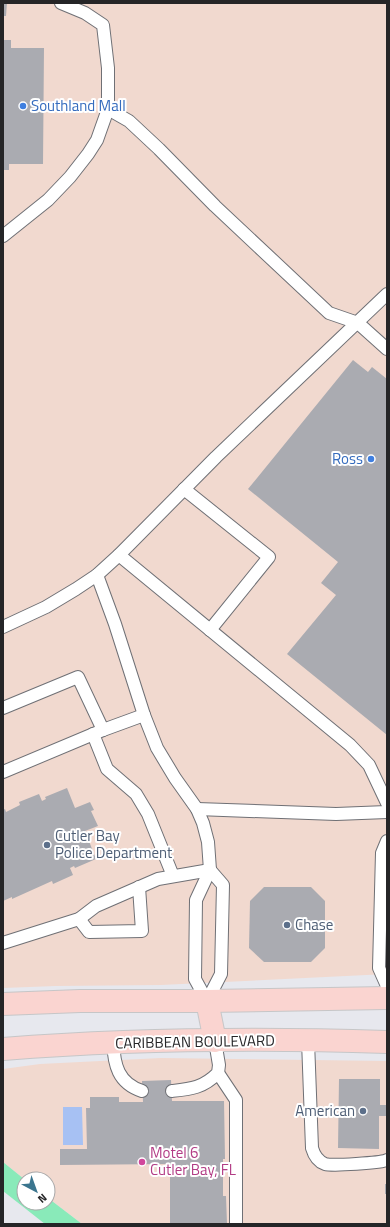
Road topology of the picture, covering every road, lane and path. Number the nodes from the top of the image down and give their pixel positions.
1 (61, 3) edge
2 (108, 109) junction
3 (3, 236) edge
4 (387, 294) edge
5 (358, 323) junction
6 (387, 349) edge
7 (184, 489) junction
8 (119, 555) junction
9 (97, 575) junction
10 (3, 627) edge
11 (210, 630) junction
12 (3, 708) edge
13 (144, 715) junction
14 (98, 732) junction
15 (3, 772) edge
16 (387, 802) edge
17 (197, 809) junction
18 (387, 812) edge
19 (387, 841) edge
20 (210, 870) junction
21 (172, 876) junction
22 (139, 887) junction
23 (79, 919) junction
24 (3, 943) edge
25 (387, 986) edge
26 (387, 998) edge
27 (207, 1001) junction
28 (3, 1004) edge
29 (215, 1041) junction
30 (308, 1041) junction
31 (113, 1042) junction
32 (387, 1042) edge
33 (3, 1049) edge
34 (218, 1073) junction
35 (142, 1091) dead end
36 (172, 1092) dead end
37 (387, 1160) edge
38 (236, 1224) edge

1 - 2 lane
2 - 3 lane
2 - 5 lane
4 - 5 lane
5 - 6 lane
5 - 7 lane
7 - 8 lane
7 - 11 lane
8 - 9 lane
8 - 11 lane
9 - 10 lane
9 - 13 lane
11 - 16 lane
12 - 14 lane
13 - 14 lane
13 - 17 lane
14 - 15 lane
14 - 21 lane
17 - 18 lane
17 - 20 lane
19 - 25 lane
20 - 21 lane
20 - 27 lane
20 - 27 lane
21 - 22 lane
22 - 23 lane
22 - 23 lane
23 - 24 lane
26 - 27 main road
27 - 28 main road
27 - 29 main road
29 - 30 main road, CARIBBEAN BOULEVARD
29 - 31 main road, CARIBBEAN BOULEVARD
29 - 34 lane
30 - 32 main road, CARIBBEAN BOULEVARD
30 - 37 lane
31 - 33 main road, CARIBBEAN BOULEVARD
31 - 35 lane
34 - 36 lane
34 - 38 lane

